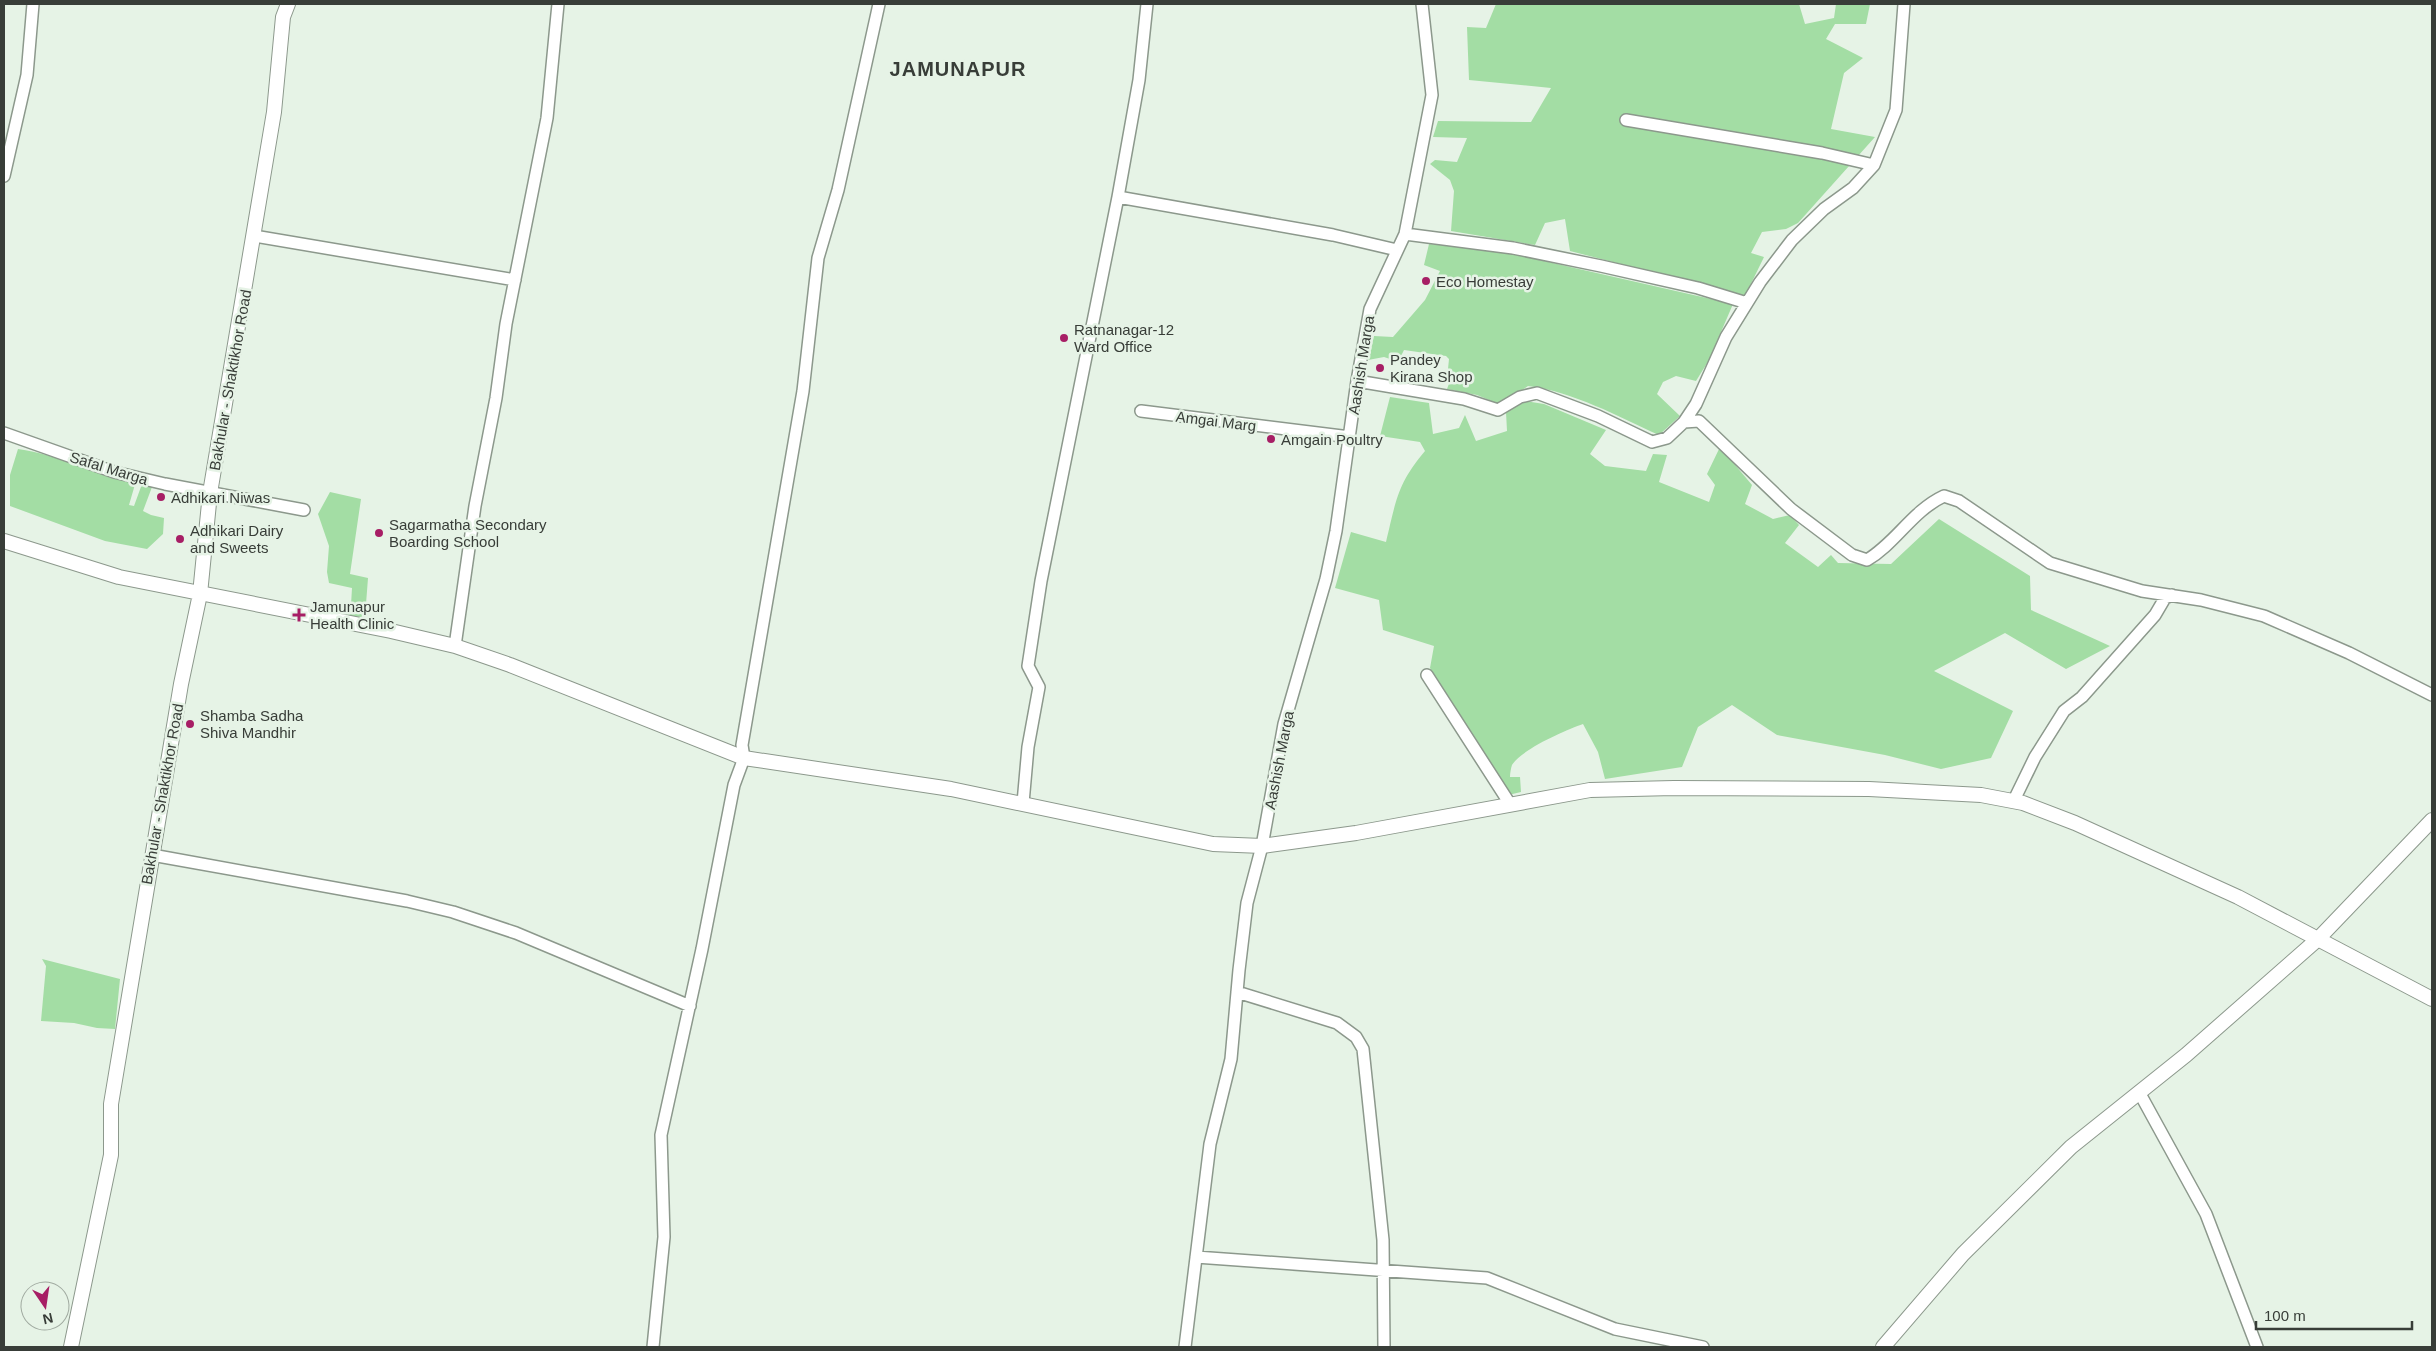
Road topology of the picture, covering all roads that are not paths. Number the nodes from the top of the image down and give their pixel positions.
1 (33, 4) edge
2 (288, 4) edge
3 (558, 4) edge
4 (879, 4) edge
5 (1147, 4) edge
6 (1422, 4) edge
7 (1904, 4) edge
8 (1626, 120) dead end
9 (1874, 164) junction
10 (4, 176) edge
11 (1118, 197) junction
12 (1405, 234) junction
13 (254, 236) junction
14 (1397, 250) junction
15 (514, 280) junction
16 (1747, 302) junction
17 (1357, 381) junction
18 (1141, 411) dead end
19 (1684, 422) junction
20 (4, 433) edge
21 (1350, 437) junction
22 (210, 492) junction
23 (304, 510) dead end
24 (4, 541) edge
25 (200, 594) junction
26 (2172, 595) junction
27 (455, 646) junction
28 (1427, 675) dead end
29 (2432, 695) edge
30 (744, 758) junction
31 (2020, 802) junction
32 (1023, 803) junction
33 (1510, 804) junction
34 (2432, 820) edge
35 (1262, 846) junction
36 (152, 855) junction
37 (2318, 939) junction
38 (1238, 992) junction
39 (2432, 999) edge
40 (690, 1006) junction
41 (2139, 1092) junction
42 (1196, 1257) junction
43 (1383, 1269) junction
44 (71, 1347) edge
45 (653, 1347) edge
46 (1185, 1347) edge
47 (1384, 1347) edge
48 (1703, 1347) edge
49 (1882, 1347) edge
50 (2257, 1347) edge

1 - 10 street
2 - 13 street, Bakhular - Shaktikhor Road
3 - 15 street
4 - 30 street
5 - 11 street
6 - 12 street, Aashish Marga
7 - 9 street
8 - 9 street
9 - 16 street
11 - 14 street
11 - 32 street
12 - 14 street, Aashish Marga
12 - 16 street
13 - 15 street
13 - 22 street, Bakhular - Shaktikhor Road
14 - 17 street, Aashish Marga
15 - 27 street
16 - 19 street
17 - 19 street
17 - 21 street, Aashish Marga
18 - 21 street, Amgai Marg
19 - 26 street
20 - 22 street, Safal Marga
21 - 35 street, Aashish Marga
22 - 23 street, Safal Marga
22 - 25 street, Bakhular - Shaktikhor Road
24 - 25 street
25 - 27 street
25 - 36 street, Bakhular - Shaktikhor Road
26 - 29 street
26 - 31 street
27 - 30 street
28 - 33 street
30 - 32 street
30 - 40 street
31 - 33 street
31 - 37 street
32 - 35 street
33 - 35 street
34 - 37 street
35 - 38 street, Aashish Marga
36 - 40 street
36 - 44 street, Bakhular - Shaktikhor Road
37 - 39 street
37 - 41 street
38 - 42 street, Aashish Marga
38 - 43 street
40 - 45 street
41 - 49 street
41 - 50 street
42 - 43 street
42 - 46 street, Aashish Marga
43 - 47 street
43 - 48 street

